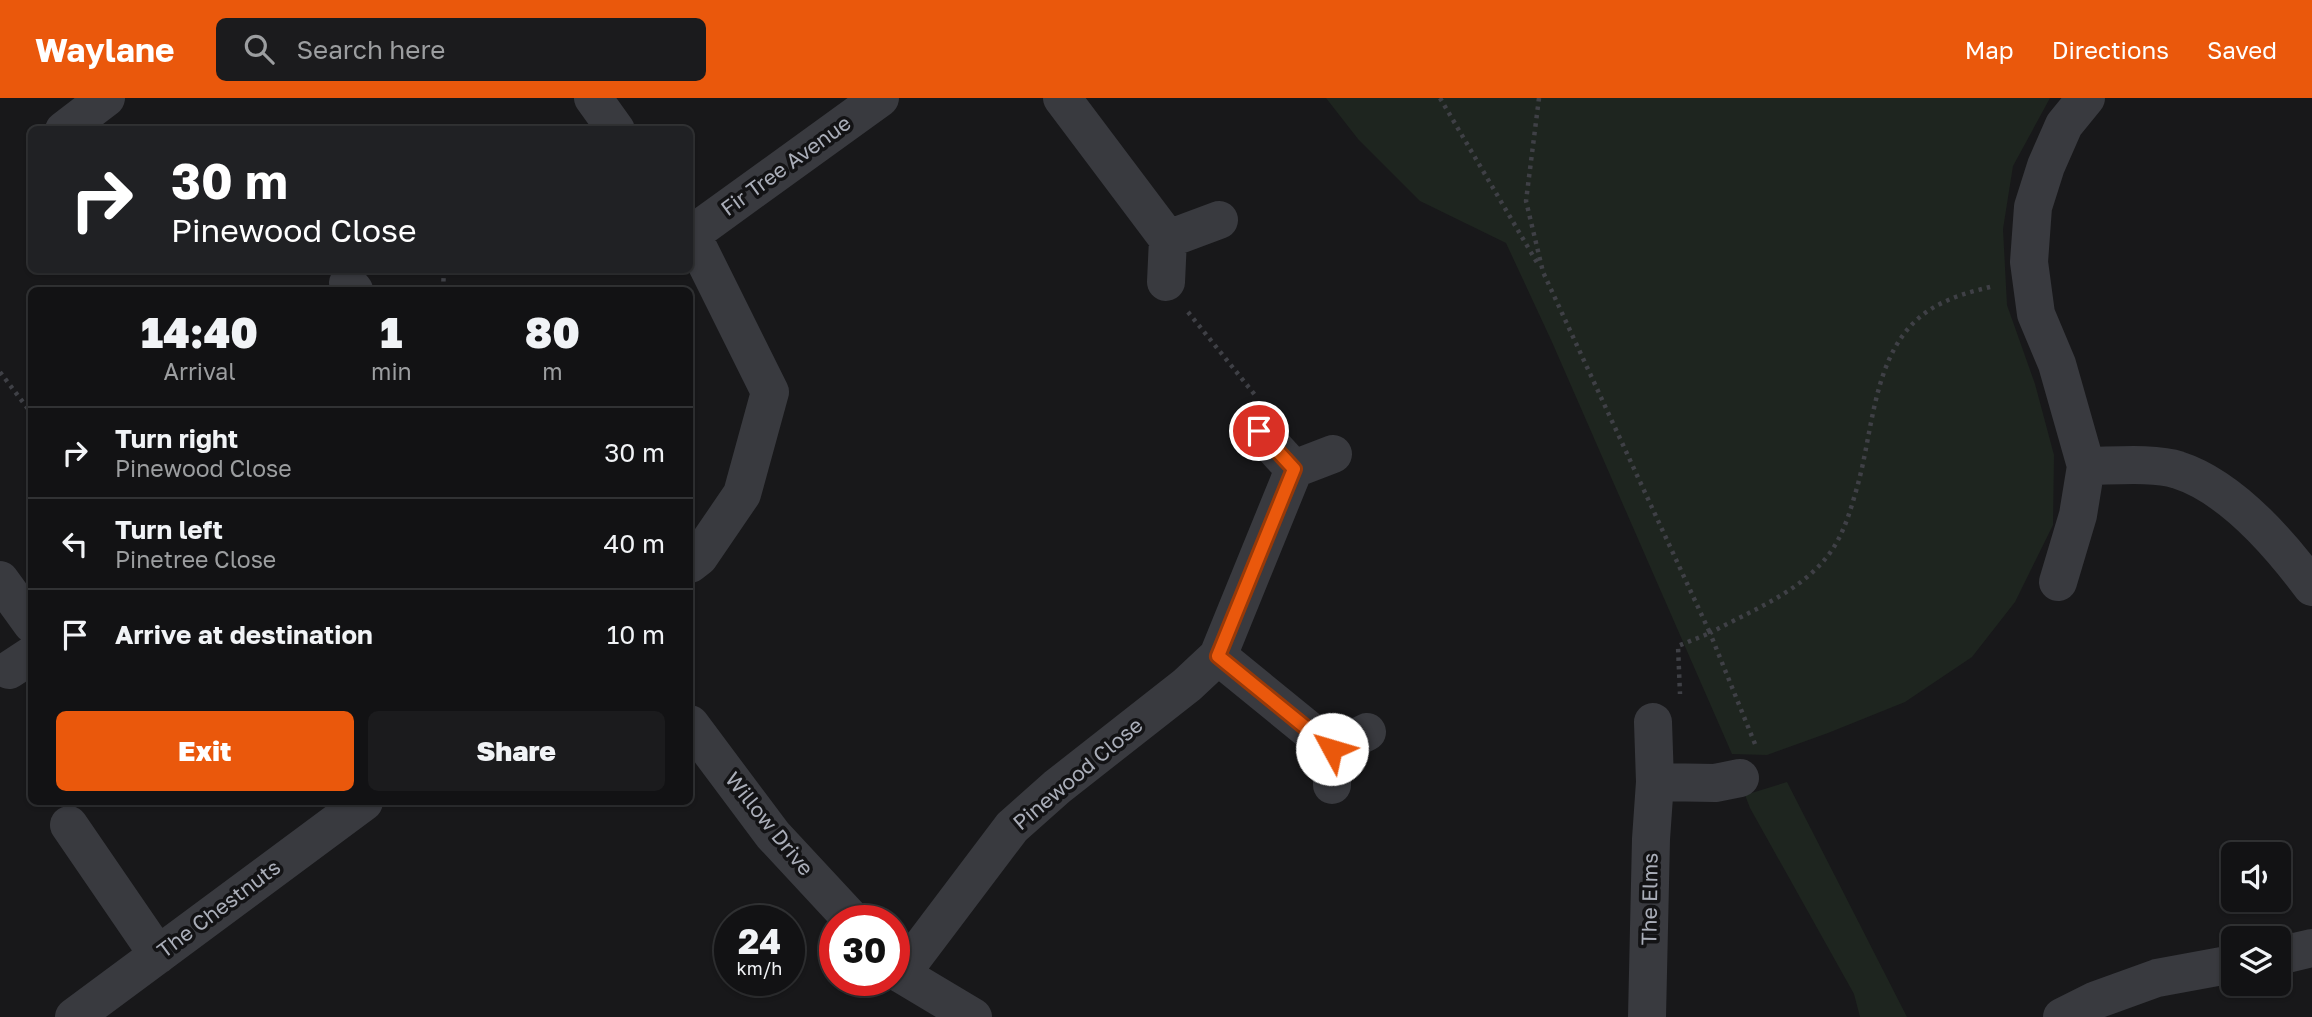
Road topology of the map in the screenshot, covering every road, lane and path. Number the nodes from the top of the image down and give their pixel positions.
1 (106, 98) edge
2 (593, 98) edge
3 (880, 98) edge
4 (1062, 98) edge
5 (1440, 98) edge
6 (1539, 98) edge
7 (2086, 98) edge
8 (69, 126) edge
9 (613, 126) edge
10 (1219, 220) dead end
11 (693, 231) edge
12 (693, 236) edge
13 (1168, 239) junction
14 (1543, 272) junction
15 (2030, 276) junction
16 (1166, 282) joint
17 (0, 372) edge
18 (28, 409) edge
19 (1259, 431) joint
20 (1333, 454) dead end
21 (2086, 466) junction
22 (1294, 469) junction
23 (693, 562) edge
24 (0, 580) edge
25 (2058, 582) dead end
26 (2312, 587) edge
27 (28, 618) edge
28 (1710, 633) junction
29 (1218, 656) junction
30 (1653, 722) joint
31 (693, 728) edge
32 (1367, 732) dead end
33 (1748, 763) joint
34 (1655, 782) junction
35 (353, 805) edge
36 (69, 825) dead end
37 (838, 905) edge
38 (2312, 948) edge
39 (2291, 953) edge
40 (158, 954) junction
41 (910, 955) edge
42 (2221, 966) edge
43 (910, 978) edge
44 (74, 1017) edge
45 (973, 1017) edge
46 (1647, 1017) edge
47 (2062, 1017) edge

1 - 8 street
2 - 9 street
3 - 11 street, Fir Tree Avenue
4 - 13 street
5 - 14 path
6 - 14 path
7 - 15 street
10 - 13 street
12 - 23 street
13 - 16 street
14 - 28 path
15 - 21 street
15 - 28 path
16 - 19 path
17 - 18 path
19 - 22 street
20 - 22 street
21 - 25 street
21 - 26 street
22 - 29 street, Pinewood Close
24 - 27 street
28 - 30 path
28 - 33 path
29 - 32 street
29 - 41 street, Pinewood Close
30 - 34 street, The Elms
31 - 37 street, Willow Drive
33 - 34 street
34 - 46 street, The Elms
35 - 40 street, The Chestnuts
36 - 40 street
38 - 39 street
40 - 44 street, The Chestnuts
42 - 47 street
43 - 45 street

